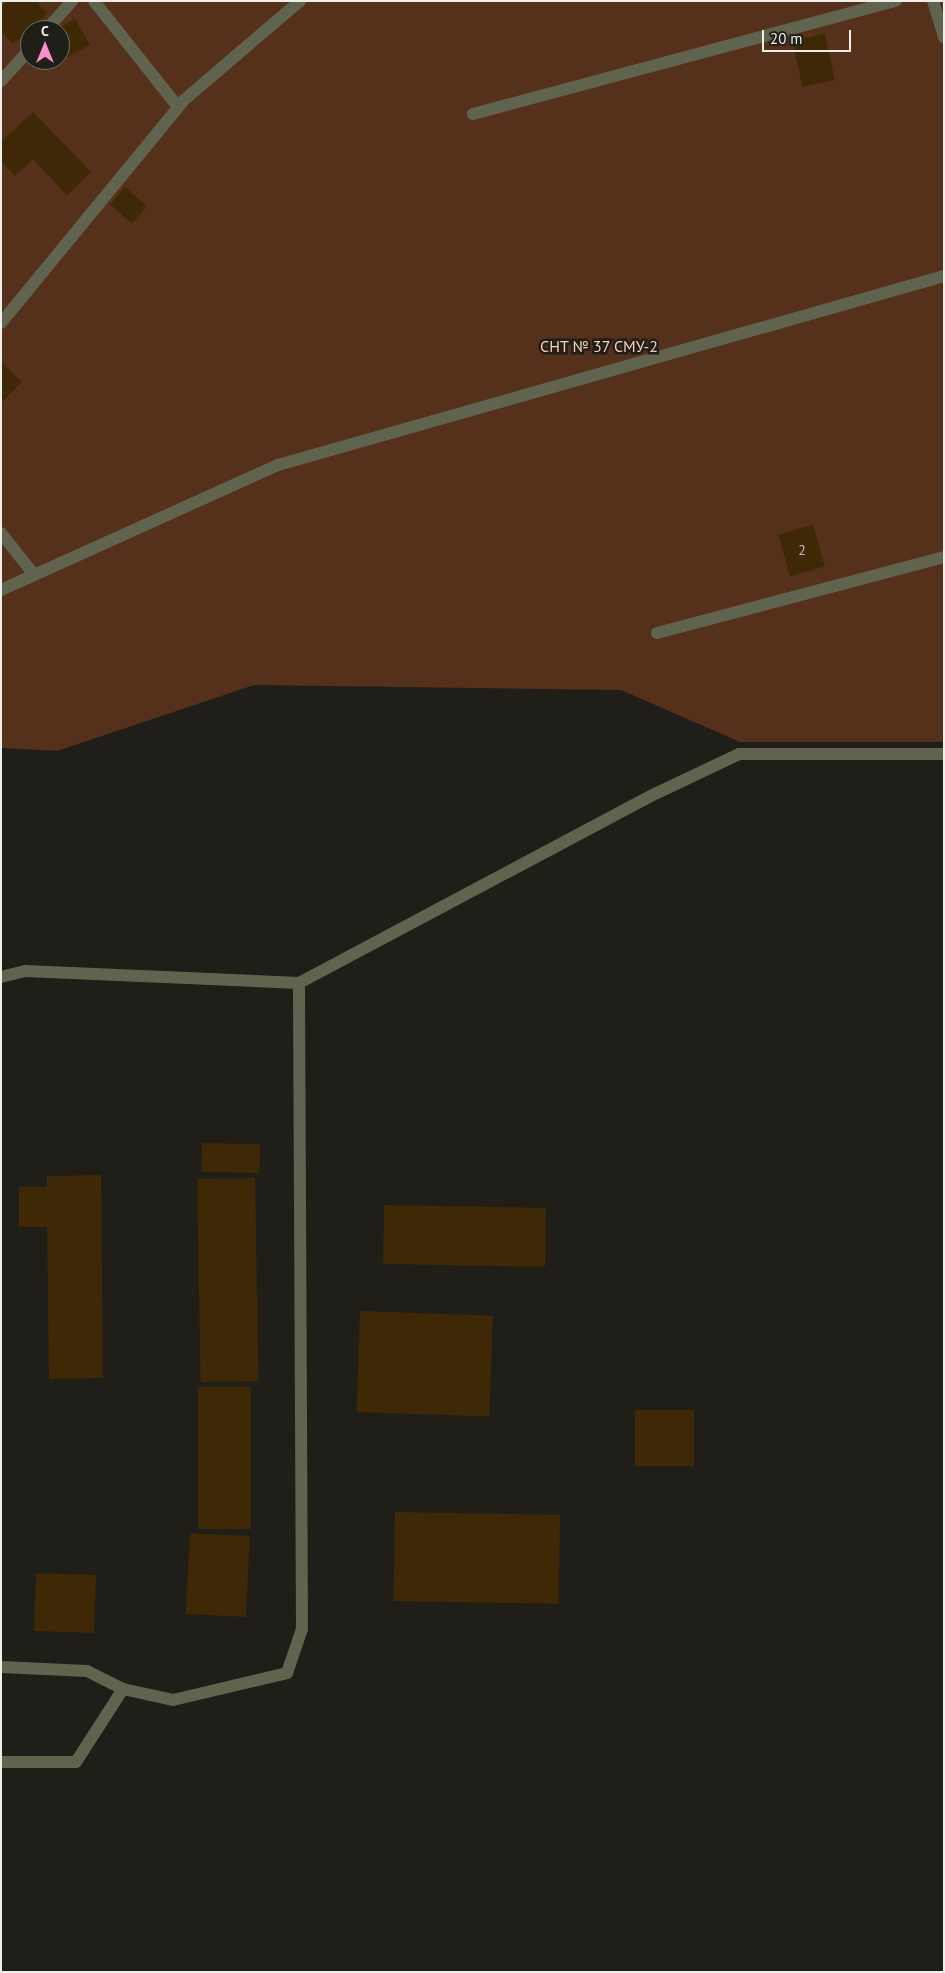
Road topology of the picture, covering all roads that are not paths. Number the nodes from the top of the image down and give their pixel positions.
1 (72, 1) edge
2 (94, 1) edge
3 (300, 1) edge
4 (896, 1) edge
5 (933, 1) edge
6 (55, 20) edge
7 (944, 37) edge
8 (20, 60) edge
9 (1, 82) edge
10 (178, 107) junction
11 (473, 114) dead end
12 (944, 276) edge
13 (1, 323) edge
14 (1, 533) edge
15 (944, 557) edge
16 (32, 572) junction
17 (1, 590) edge
18 (657, 633) dead end
19 (944, 754) edge
20 (1, 977) edge
21 (299, 983) junction
22 (1, 1667) edge
23 (123, 1689) junction
24 (1, 1762) edge

1 - 6 lane
2 - 10 lane
3 - 10 lane
4 - 11 lane
5 - 7 lane
8 - 9 lane
10 - 13 lane
12 - 16 lane
14 - 16 lane
15 - 18 lane
16 - 17 lane
19 - 21 lane
20 - 21 lane
21 - 23 lane
22 - 23 lane
23 - 24 lane

